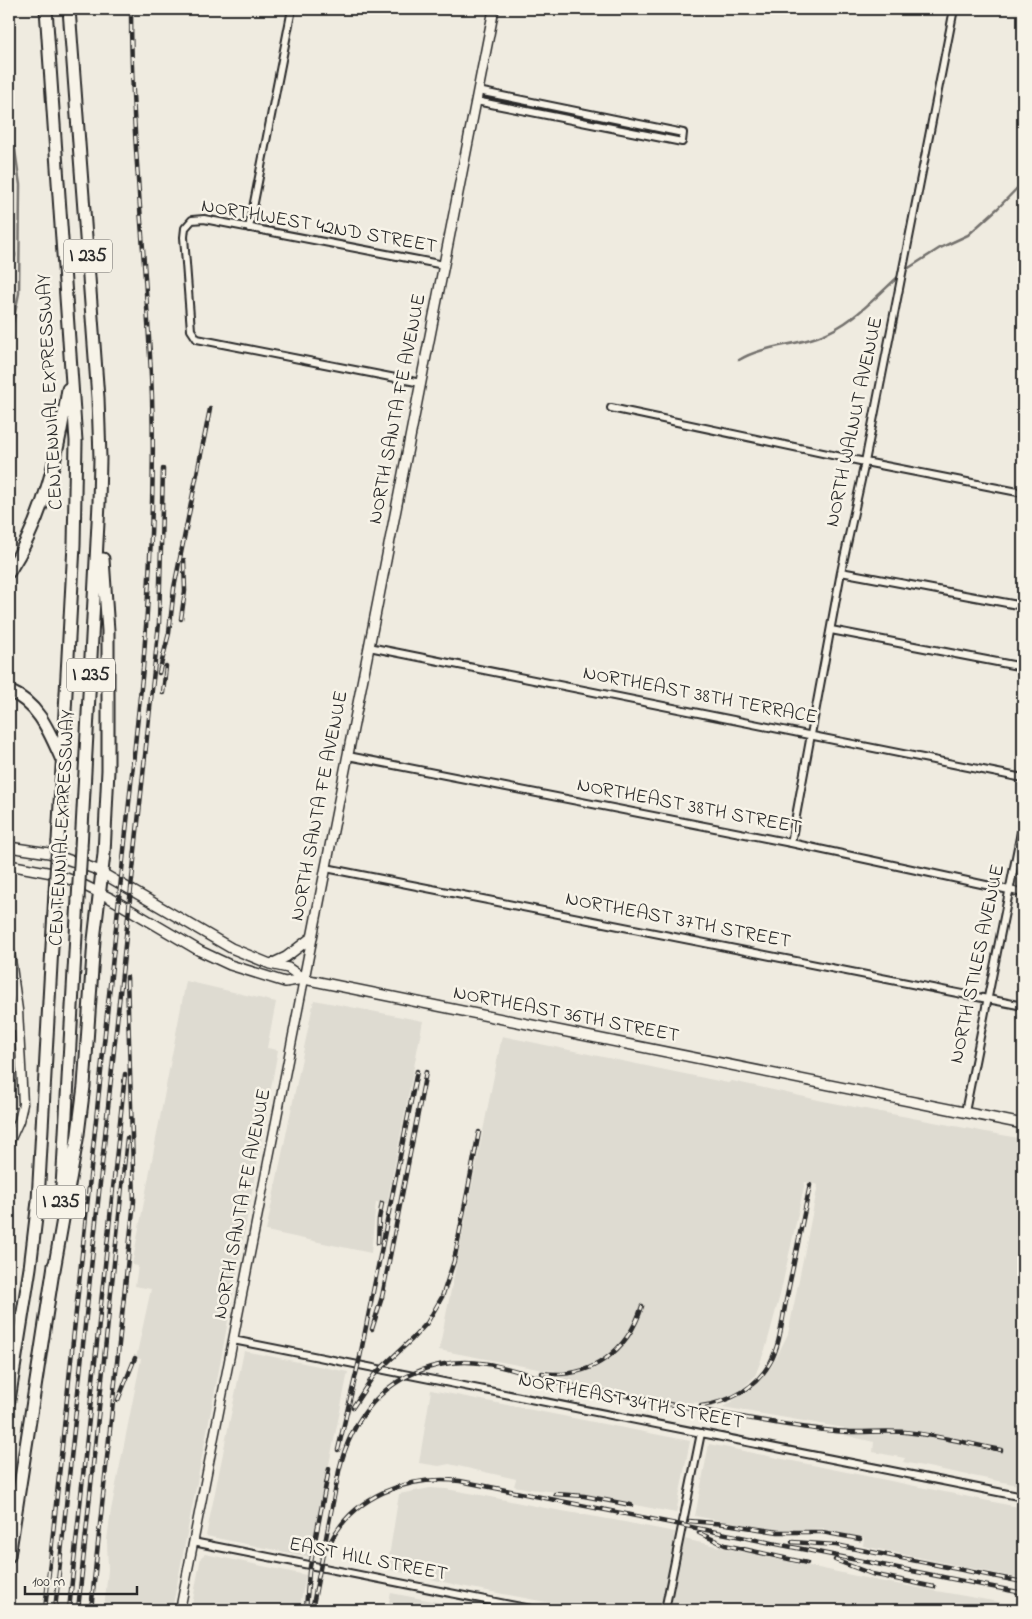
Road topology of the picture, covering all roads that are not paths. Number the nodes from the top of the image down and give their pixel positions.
1 (46, 9) edge
2 (69, 9) edge
3 (292, 9) edge
4 (494, 9) edge
5 (954, 9) edge
6 (478, 91) junction
7 (476, 101) junction
8 (249, 228) junction
9 (444, 265) junction
10 (72, 367) junction
11 (421, 383) junction
12 (611, 408) dead end
13 (865, 462) junction
14 (1023, 493) edge
15 (100, 503) junction
16 (9, 572) edge
17 (841, 572) junction
18 (1023, 606) edge
19 (830, 630) junction
20 (369, 647) junction
21 (1023, 667) edge
22 (9, 691) edge
23 (812, 735) junction
24 (348, 756) junction
25 (62, 762) junction
26 (1023, 778) edge
27 (1023, 822) edge
28 (791, 843) junction
29 (9, 847) edge
30 (9, 865) edge
31 (326, 868) junction
32 (102, 872) junction
33 (1011, 890) junction
34 (99, 893) junction
35 (1023, 893) edge
36 (312, 938) junction
37 (9, 945) edge
38 (270, 964) junction
39 (304, 979) junction
40 (987, 999) junction
41 (1023, 1006) edge
42 (9, 1026) edge
43 (18, 1028) junction
44 (965, 1112) junction
45 (1023, 1124) edge
46 (9, 1143) edge
47 (54, 1270) junction
48 (233, 1340) junction
49 (9, 1400) edge
50 (701, 1433) junction
51 (1023, 1497) edge
52 (193, 1542) junction
53 (9, 1556) edge
54 (180, 1610) edge
55 (536, 1610) edge
56 (665, 1610) edge

1 - 10 highway, CENTENNIAL EXPRESSWAY / I 235
2 - 15 highway, CENTENNIAL EXPRESSWAY / I 235
3 - 8 street
4 - 6 main road, NORTH SANTA FE AVENUE
5 - 13 street, NORTH WALNUT AVENUE
6 - 7 main road, NORTH SANTA FE AVENUE
6 - 7 street
7 - 9 main road, NORTH SANTA FE AVENUE
8 - 9 street, NORTHWEST 42ND STREET
8 - 11 street, NORTHWEST 42ND STREET
9 - 11 main road, NORTH SANTA FE AVENUE
10 - 16 highway
10 - 25 highway, CENTENNIAL EXPRESSWAY / I 235
11 - 20 main road, NORTH SANTA FE AVENUE
12 - 13 street
13 - 14 street
13 - 17 street, NORTH WALNUT AVENUE
15 - 32 highway
15 - 47 highway, CENTENNIAL EXPRESSWAY / I 235, bridge
17 - 18 street
17 - 19 street, NORTH WALNUT AVENUE
19 - 21 street
19 - 23 street, NORTH WALNUT AVENUE
20 - 23 street, NORTHEAST 38TH TERRACE
20 - 24 main road, NORTH SANTA FE AVENUE
22 - 25 highway
23 - 26 street, NORTHEAST 38TH TERRACE
23 - 28 street, NORTH WALNUT AVENUE
24 - 28 street, NORTHEAST 38TH STREET
24 - 31 main road, NORTH SANTA FE AVENUE
25 - 49 highway, CENTENNIAL EXPRESSWAY / I 235, bridge
27 - 33 street, NORTH STILES AVENUE
28 - 33 street, NORTHEAST 38TH STREET
29 - 32 main road
30 - 34 main road
31 - 36 main road, NORTH SANTA FE AVENUE
31 - 40 street, NORTHEAST 37TH STREET
32 - 34 highway
32 - 38 main road
33 - 35 street, NORTHEAST 38TH STREET
33 - 40 street, NORTH STILES AVENUE
34 - 39 main road, NORTHEAST 36TH STREET
34 - 47 highway
36 - 38 main road
36 - 39 main road, NORTH SANTA FE AVENUE
37 - 43 street
38 - 39 main road
39 - 44 main road, NORTHEAST 36TH STREET
39 - 48 street, NORTH SANTA FE AVENUE
40 - 41 street, NORTHEAST 37TH STREET
40 - 44 street, NORTH STILES AVENUE
42 - 43 street
43 - 46 street
44 - 45 main road, NORTHEAST 36TH STREET
47 - 53 highway, CENTENNIAL EXPRESSWAY / I 235
48 - 50 street, NORTHEAST 34TH STREET
48 - 52 street, NORTH SANTA FE AVENUE
50 - 51 street, NORTHEAST 34TH STREET
50 - 56 street
52 - 54 street, NORTH SANTA FE AVENUE
52 - 55 street, EAST HILL STREET

